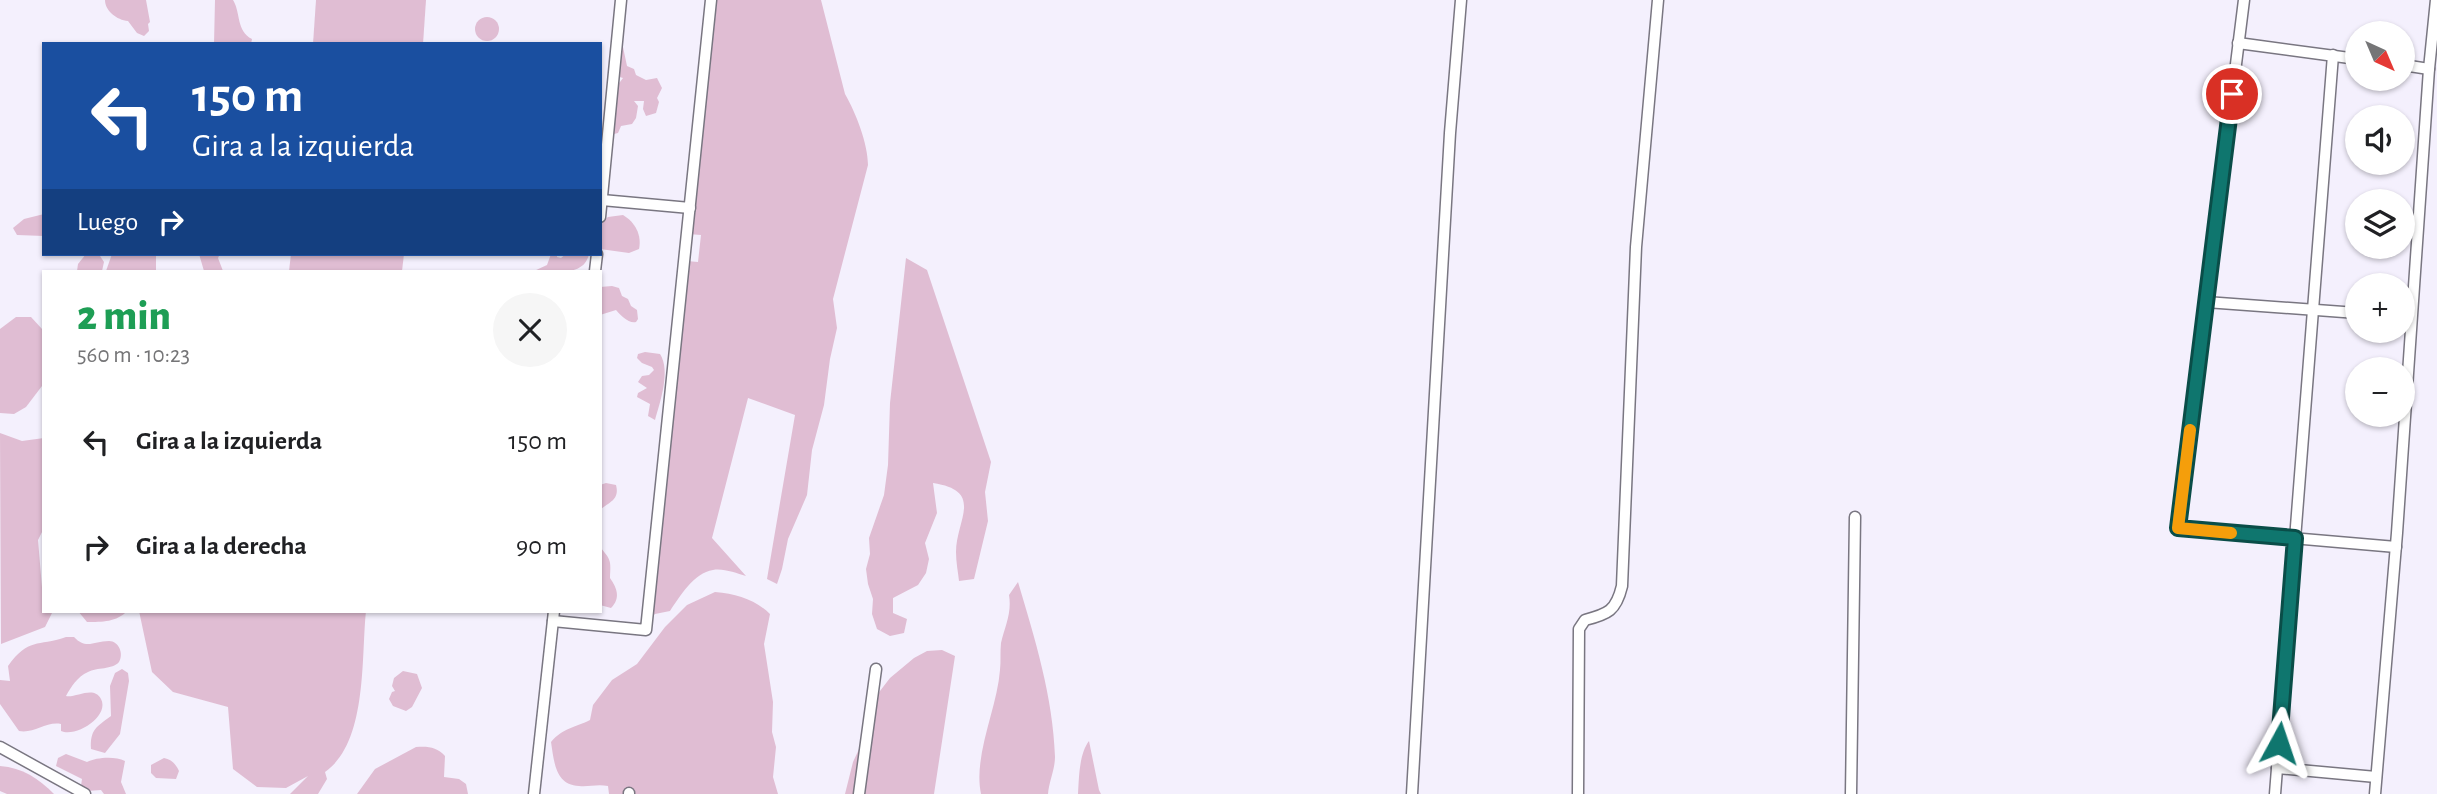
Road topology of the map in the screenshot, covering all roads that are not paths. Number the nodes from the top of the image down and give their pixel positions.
1 (621, 0) edge
2 (710, 0) edge
3 (1461, 0) edge
4 (1658, 0) edge
5 (2244, 0) edge
6 (2437, 0) edge
7 (2238, 43) junction
8 (2333, 55) junction
9 (2345, 57) edge
10 (2415, 67) edge
11 (2430, 69) junction
12 (602, 200) edge
13 (690, 208) junction
14 (2412, 273) edge
15 (2206, 302) junction
16 (2313, 310) junction
17 (2345, 312) edge
18 (2407, 343) edge
19 (1856, 517) dead end
20 (2295, 538) junction
21 (2396, 547) junction
22 (553, 616) edge
23 (876, 669) dead end
24 (0, 747) edge
25 (2277, 768) junction
26 (2376, 777) junction
27 (85, 794) edge
28 (534, 794) edge
29 (859, 794) edge
30 (1412, 794) edge
31 (1578, 794) edge
32 (1851, 794) edge
33 (2275, 794) edge
34 (2375, 794) edge

1 - 12 street
2 - 13 street
3 - 30 street
4 - 31 street
5 - 7 street
6 - 11 street
7 - 8 street
7 - 15 street
8 - 9 street
8 - 16 street
10 - 11 street
11 - 14 street
12 - 13 street
13 - 22 street
15 - 16 street
15 - 20 street
16 - 17 street
16 - 20 street
18 - 21 street
19 - 32 street
20 - 21 street
20 - 25 street
21 - 26 street
22 - 28 street
23 - 29 street
24 - 27 street
25 - 26 street
25 - 33 street
26 - 34 street

